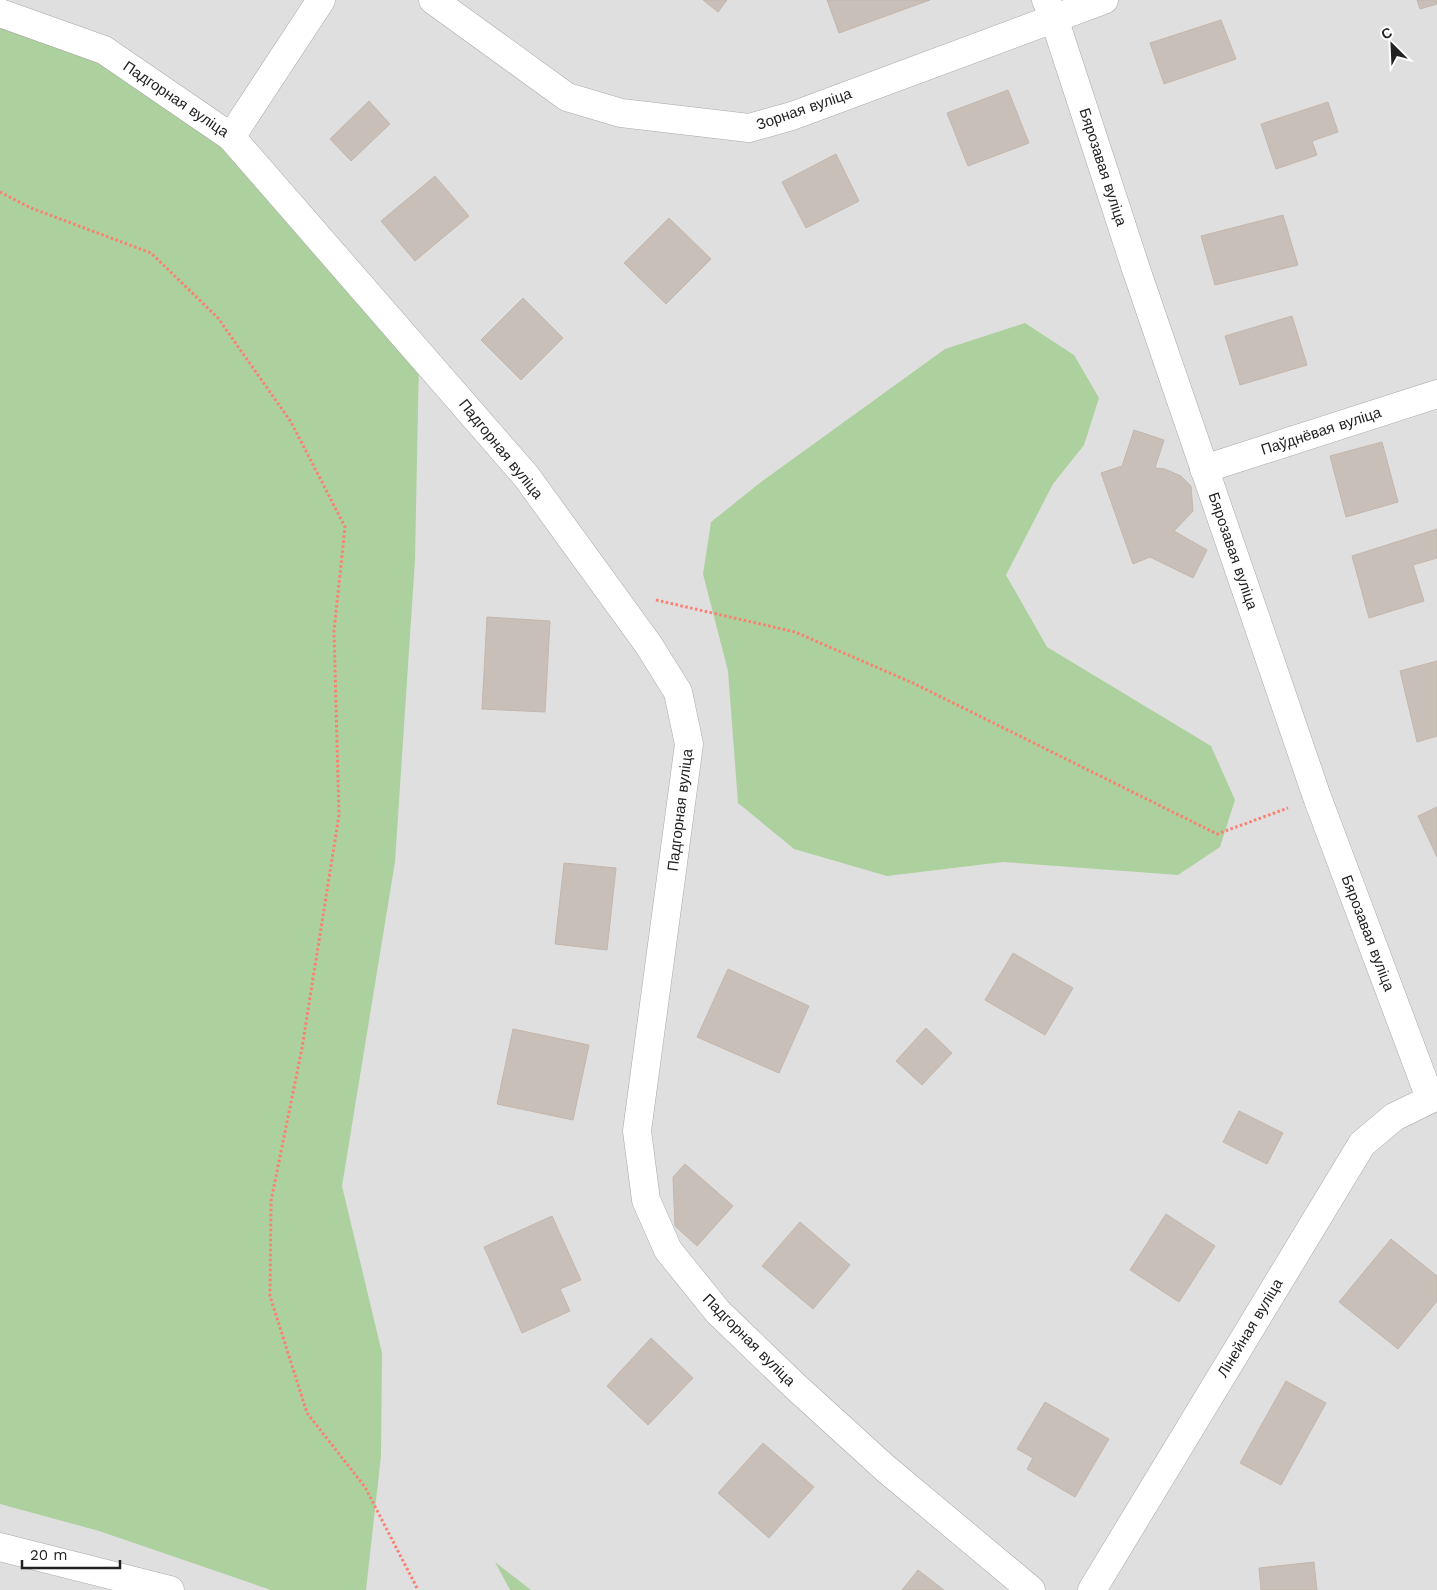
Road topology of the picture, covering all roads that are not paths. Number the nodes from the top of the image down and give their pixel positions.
1 (321, 0) edge
2 (433, 0) edge
3 (1104, 0) edge
4 (1050, 9) edge
5 (0, 13) edge
6 (232, 137) junction
7 (1437, 394) edge
8 (1204, 469) junction
9 (1434, 1097) edge
10 (0, 1547) edge
11 (170, 1590) edge
12 (1031, 1590) edge
13 (1092, 1590) edge

1 - 6 street
2 - 4 street, Зорная вуліца
3 - 4 street, Зорная вуліца
4 - 8 street, Бярозавая вуліца
5 - 6 street, Падгорная вуліца
6 - 12 street, Падгорная вуліца
7 - 8 street, Паўднёвая вуліца
8 - 9 street, Бярозавая вуліца
9 - 13 street, Лінейная вуліца
10 - 11 street

